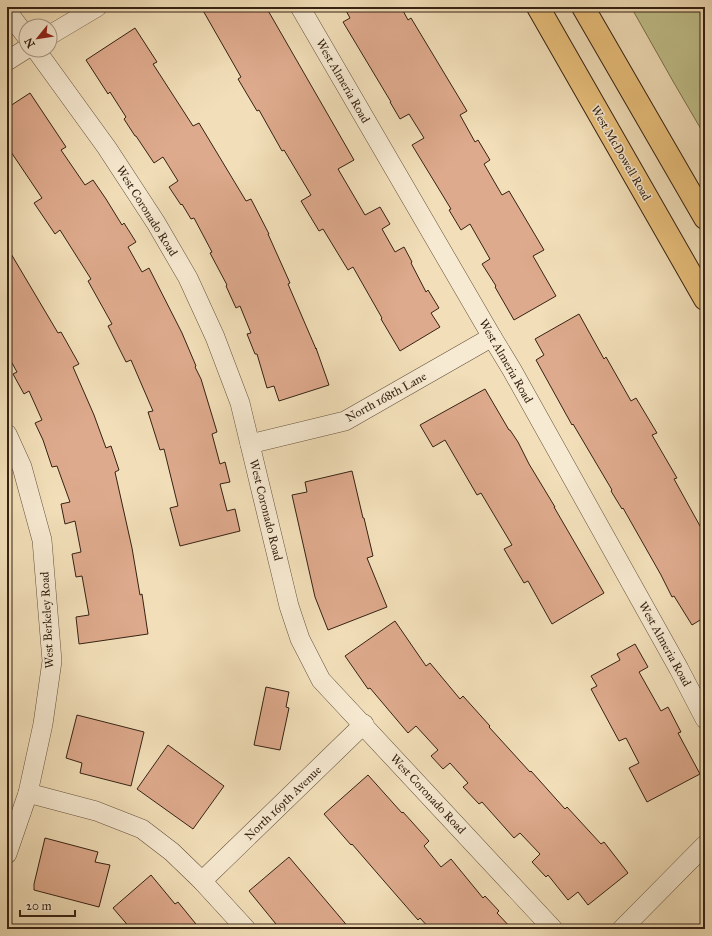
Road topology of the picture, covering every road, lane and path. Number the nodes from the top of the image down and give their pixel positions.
1 (97, 7) edge
2 (300, 7) edge
3 (538, 7) edge
4 (583, 7) edge
5 (7, 11) edge
6 (18, 25) edge
7 (58, 30) edge
8 (18, 54) edge
9 (42, 58) edge
10 (7, 61) edge
11 (705, 218) edge
12 (705, 299) edge
13 (492, 337) junction
14 (7, 434) edge
15 (250, 444) junction
16 (705, 719) edge
17 (364, 724) junction
18 (28, 793) junction
19 (705, 845) edge
20 (7, 854) edge
21 (202, 881) junction
22 (246, 929) edge
23 (552, 929) edge
24 (622, 929) edge

1 - 7 street
2 - 13 street, West Almeria Road
3 - 12 main road, West McDowell Road
4 - 11 main road
5 - 6 street
8 - 10 street
9 - 15 street, West Coronado Road
13 - 15 street, North 168th Lane
13 - 16 street, West Almeria Road
14 - 18 street, West Berkeley Road
15 - 17 street, West Coronado Road
17 - 21 street, North 169th Avenue
17 - 23 street, West Coronado Road
18 - 20 street, West Berkeley Road
18 - 21 street
19 - 24 street
21 - 22 street

